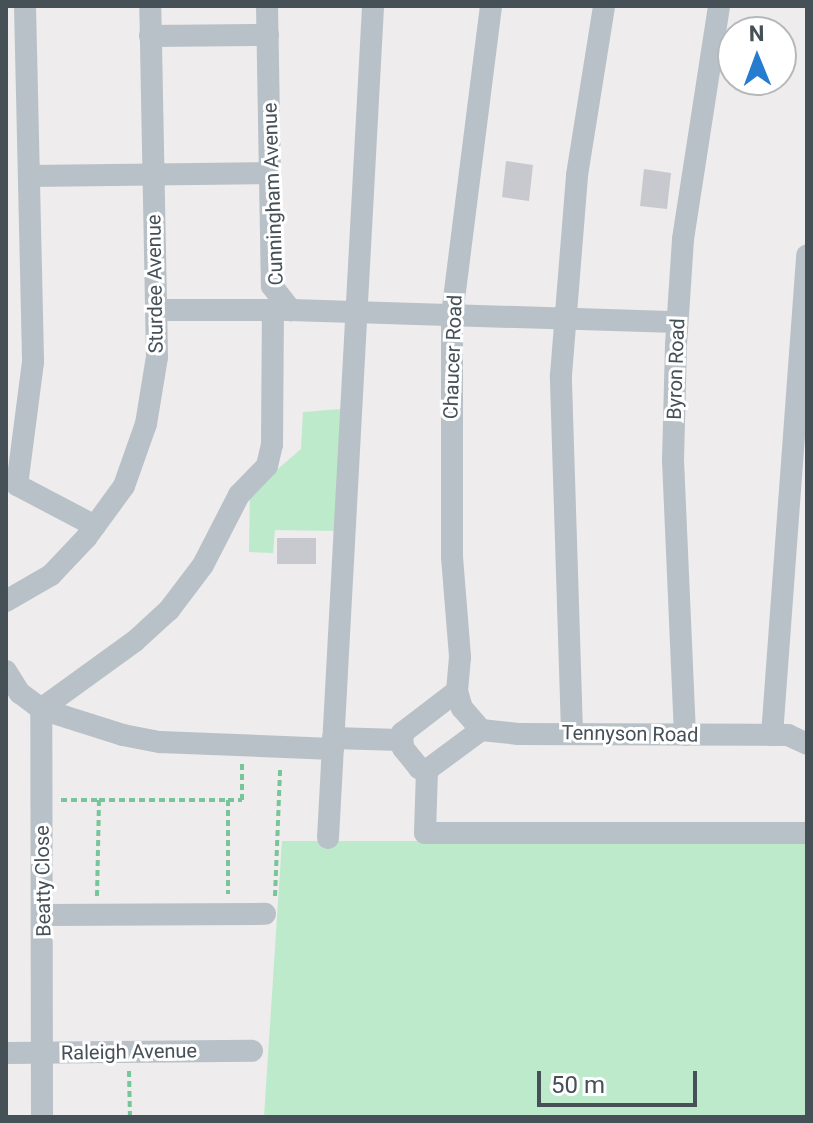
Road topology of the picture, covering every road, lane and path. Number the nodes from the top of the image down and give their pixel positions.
1 (25, 6) edge
2 (150, 6) edge
3 (267, 6) edge
4 (373, 6) edge
5 (491, 6) edge
6 (604, 6) edge
7 (719, 6) edge
8 (268, 35) junction
9 (150, 36) junction
10 (271, 173) junction
11 (153, 175) junction
12 (29, 176) junction
13 (807, 255) edge
14 (156, 310) junction
15 (282, 310) junction
16 (355, 311) junction
17 (452, 313) junction
18 (565, 316) junction
19 (677, 322) junction
20 (95, 526) junction
21 (6, 601) edge
22 (6, 671) edge
23 (459, 700) junction
24 (41, 709) junction
25 (481, 730) junction
26 (572, 732) junction
27 (685, 735) junction
28 (772, 735) junction
29 (400, 740) junction
30 (333, 743) junction
31 (807, 744) edge
32 (243, 745) junction
33 (280, 746) junction
34 (427, 770) junction
35 (41, 800) junction
36 (99, 800) junction
37 (228, 800) junction
38 (807, 833) edge
39 (328, 838) dead end
40 (228, 914) junction
41 (265, 914) joint
42 (44, 915) junction
43 (96, 915) junction
44 (252, 1051) dead end
45 (129, 1052) junction
46 (6, 1053) edge
47 (43, 1053) junction
48 (42, 1117) edge
49 (130, 1117) edge

1 - 12 street
2 - 9 street, Sturdee Avenue
3 - 8 street, Cunningham Avenue
4 - 16 street
5 - 17 street, Chaucer Road
6 - 18 street
7 - 19 street, Byron Road
8 - 9 street
8 - 10 street, Cunningham Avenue
9 - 11 street, Sturdee Avenue
10 - 11 street
10 - 15 street, Cunningham Avenue
11 - 12 street
11 - 14 street, Sturdee Avenue
12 - 20 street
13 - 28 street
14 - 15 street
14 - 20 street, Sturdee Avenue
15 - 16 street, Cunningham Avenue
15 - 24 street
16 - 17 street, Cunningham Avenue
16 - 30 street
17 - 18 street, Cunningham Avenue
17 - 23 street, Chaucer Road
18 - 19 street, Cunningham Avenue
18 - 26 street
19 - 27 street, Byron Road
20 - 21 street, Sturdee Avenue
22 - 24 street
23 - 25 street
23 - 29 street
24 - 32 street
24 - 35 street, Beatty Close
25 - 26 street, Tennyson Road
25 - 34 street
26 - 27 street, Tennyson Road
27 - 28 street, Tennyson Road
28 - 31 street, Tennyson Road
29 - 30 street
29 - 34 street
30 - 33 street
30 - 39 street
32 - 33 street
32 - 37 path
33 - 41 path
34 - 38 street
35 - 36 path
35 - 42 street, Beatty Close
36 - 37 path
36 - 43 path
37 - 40 path
40 - 41 street
40 - 43 street
42 - 43 street
42 - 47 street, Beatty Close
44 - 45 street, Raleigh Avenue
45 - 47 street, Raleigh Avenue
45 - 49 path
46 - 47 street, Raleigh Avenue
47 - 48 street, Beatty Close

